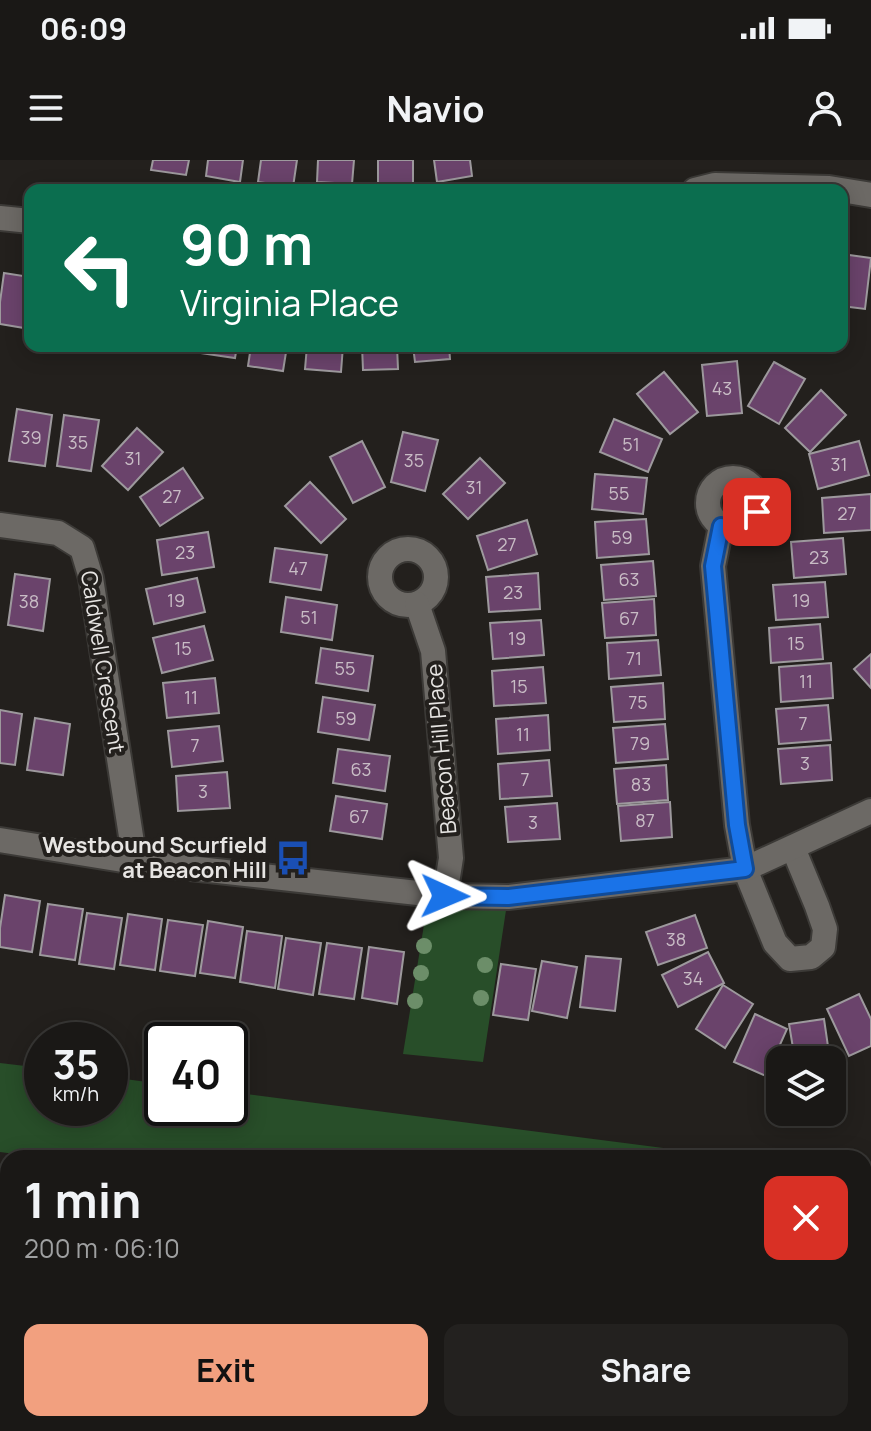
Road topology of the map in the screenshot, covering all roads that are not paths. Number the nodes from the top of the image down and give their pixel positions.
1 (848, 191) edge
2 (871, 195) edge
3 (0, 218) edge
4 (24, 220) edge
5 (0, 525) edge
6 (721, 526) dead end
7 (417, 604) dead end
8 (871, 811) edge
9 (0, 840) edge
10 (793, 848) junction
11 (135, 862) junction
12 (745, 869) junction
13 (445, 896) junction

1 - 2 street
3 - 4 street
5 - 11 street, Caldwell Crescent
6 - 12 street
7 - 13 street, Beacon Hill Place
8 - 10 street
9 - 11 street
10 - 12 street
10 - 12 street
11 - 13 street
12 - 13 street

